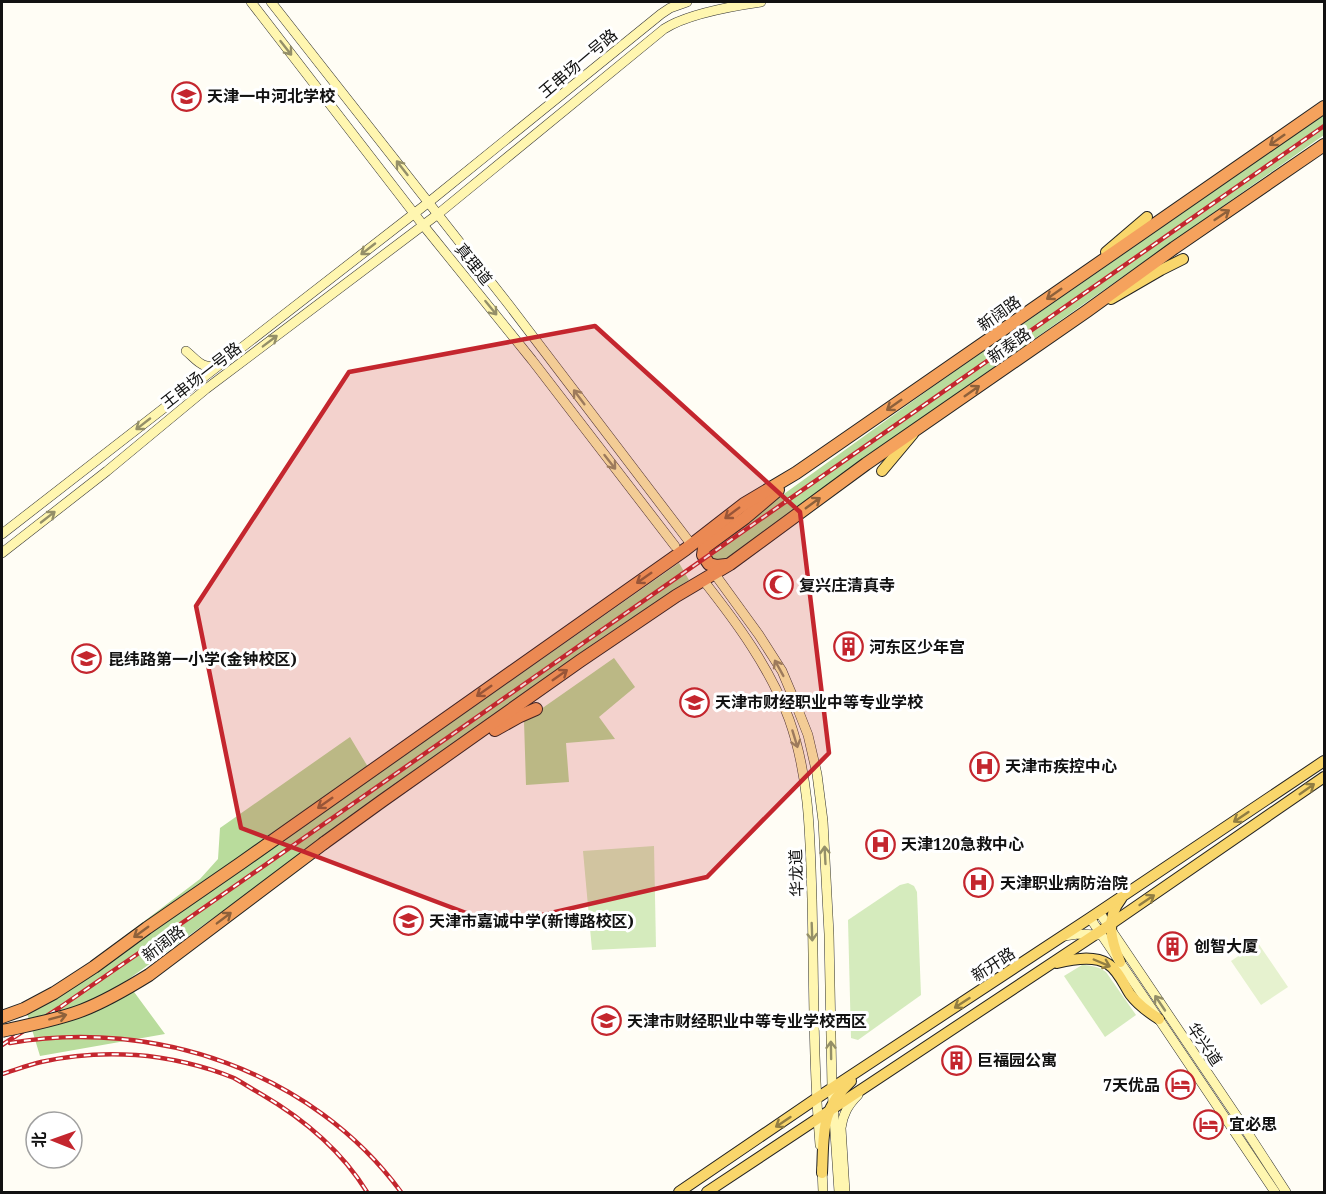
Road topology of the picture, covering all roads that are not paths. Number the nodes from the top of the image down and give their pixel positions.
1 (250, 2) edge
2 (270, 2) edge
3 (687, 2) edge
4 (761, 2) edge
5 (718, 11) dead end
6 (692, 16) junction
7 (1324, 107) edge
8 (1324, 145) edge
9 (429, 202) junction
10 (414, 213) junction
11 (438, 214) junction
12 (423, 225) junction
13 (397, 229) dead end
14 (407, 243) dead end
15 (1183, 259) dead end
16 (1087, 311) junction
17 (186, 351) dead end
18 (231, 359) dead end
19 (916, 430) junction
20 (882, 471) dead end
21 (796, 472) junction
22 (2, 534) edge
23 (691, 544) junction
24 (675, 546) dead end
25 (2, 553) edge
26 (730, 564) junction
27 (714, 573) junction
28 (703, 580) junction
29 (536, 709) dead end
30 (1324, 761) edge
31 (1324, 777) edge
32 (412, 780) junction
33 (1123, 896) junction
34 (1095, 915) junction
35 (1105, 932) junction
36 (1063, 936) junction
37 (1124, 959) junction
38 (1046, 967) junction
39 (5, 1016) edge
40 (1159, 1018) junction
41 (2, 1031) edge
42 (866, 1066) junction
43 (872, 1083) junction
44 (832, 1088) junction
45 (817, 1098) junction
46 (831, 1107) junction
47 (818, 1118) junction
48 (822, 1173) junction
49 (679, 1192) edge
50 (706, 1192) edge
51 (824, 1192) edge
52 (839, 1192) edge
53 (846, 1192) edge
54 (1275, 1192) edge
55 (1286, 1192) edge

1 -> 10 main road, 真理道
9 -> 2 main road, 真理道
3 - 9 main road, 王串场一号路
4 - 6 main road, 王串场一号路
5 - 6 main road, 王串场一号路
6 - 11 main road, 王串场一号路
7 -> 21 highway, 新阔路
16 -> 8 highway, 新泰路
9 - 10 main road, 王串场一号路
9 - 11 main road, 真理道
10 - 12 main road, 真理道
10 - 13 main road, 王串场一号路
10 -> 22 main road, 王串场一号路
11 - 12 main road, 王串场一号路
23 -> 11 main road, 真理道
12 - 14 main road, 王串场一号路
12 -> 24 main road, 真理道
25 -> 12 main road, 王串场一号路
15 - 16 main road
19 -> 16 highway, 新泰路
17 - 18 main road
19 - 20 main road
26 -> 19 highway, 新泰路
21 -> 23 highway, 新阔路
21 - 26 highway
23 -> 39 highway, 新阔路
26 - 27 highway, 新泰路
27 - 28 highway, 新泰路
44 -> 27 main road
32 -> 28 highway, 新泰路
28 -> 45 main road, 华龙道
29 - 32 highway
30 -> 33 main road, 新开路
35 -> 31 main road, 新开路
41 -> 32 highway, 新阔路, bridge
33 - 34 main road, 新开路
33 - 35 main road
34 - 35 main road
34 - 36 main road, 新开路
35 - 36 main road
35 - 37 main road
35 - 38 main road, 新开路
36 -> 42 main road, 新开路
37 - 40 main road, 华兴道
55 -> 37 main road, 华兴道
38 -> 40 main road
38 - 43 main road, 新开路
40 - 54 main road, 华兴道
42 - 44 main road, 新开路
42 - 46 main road
43 - 46 main road, 新开路
43 - 53 main road
44 - 45 main road, 新开路
44 - 46 main road
45 - 47 main road, 华龙道
45 -> 49 main road, 新开路
46 - 47 main road, 新开路
46 - 48 main road
46 - 52 main road
47 - 48 main road, 华龙道
47 - 50 main road, 新开路
48 - 51 main road, 华龙道

